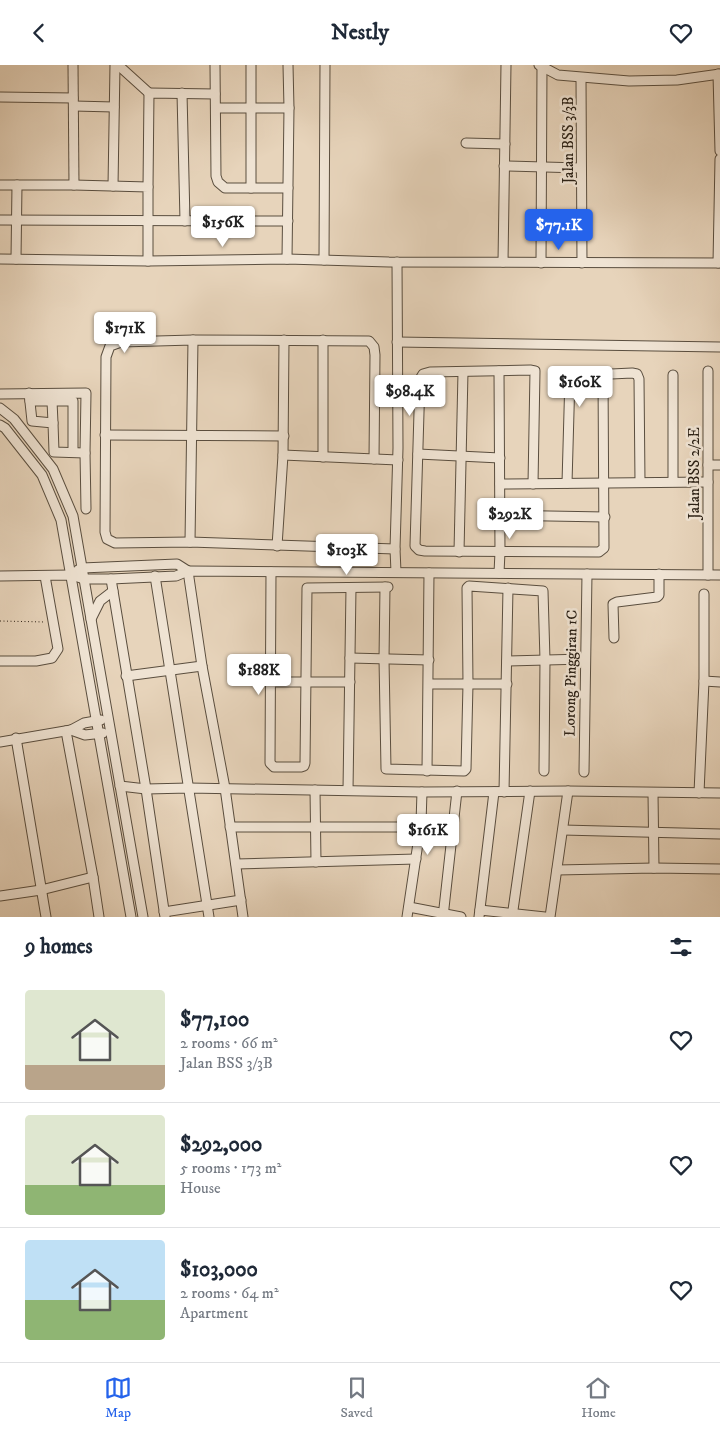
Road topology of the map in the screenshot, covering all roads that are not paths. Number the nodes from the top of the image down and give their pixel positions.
1 (73, 65) edge
2 (116, 65) edge
3 (214, 65) edge
4 (251, 65) edge
5 (288, 65) edge
6 (325, 65) edge
7 (506, 65) edge
8 (541, 66) edge
9 (719, 74) edge
10 (581, 78) junction
11 (149, 93) junction
12 (182, 93) junction
13 (215, 94) junction
14 (0, 97) edge
15 (74, 102) junction
16 (114, 107) junction
17 (216, 108) junction
18 (252, 108) junction
19 (289, 109) junction
20 (466, 143) dead end
21 (505, 144) junction
22 (720, 151) edge
23 (720, 159) edge
24 (504, 166) junction
25 (541, 167) junction
26 (581, 167) junction
27 (0, 185) edge
28 (17, 185) junction
29 (74, 185) junction
30 (113, 186) junction
31 (148, 187) junction
32 (251, 188) junction
33 (288, 188) junction
34 (0, 220) edge
35 (16, 221) junction
36 (148, 221) junction
37 (184, 221) junction
38 (288, 221) junction
39 (0, 259) edge
40 (16, 259) junction
41 (286, 259) junction
42 (324, 260) junction
43 (148, 261) junction
44 (397, 262) junction
45 (503, 262) junction
46 (541, 263) junction
47 (582, 263) junction
48 (719, 263) edge
49 (284, 340) junction
50 (323, 340) junction
51 (193, 341) junction
52 (397, 342) junction
53 (720, 347) edge
54 (499, 371) junction
55 (708, 371) dead end
56 (464, 372) junction
57 (603, 374) junction
58 (673, 375) dead end
59 (0, 394) edge
60 (30, 397) junction
61 (52, 401) junction
62 (0, 408) edge
63 (52, 423) junction
64 (0, 425) edge
65 (105, 435) junction
66 (191, 436) junction
67 (284, 437) junction
68 (73, 453) junction
69 (84, 453) junction
70 (418, 454) junction
71 (283, 455) junction
72 (461, 456) junction
73 (323, 457) junction
74 (500, 458) junction
75 (374, 459) junction
76 (398, 460) junction
77 (708, 465) junction
78 (720, 465) edge
79 (673, 481) junction
80 (604, 482) junction
81 (640, 482) junction
82 (708, 482) junction
83 (534, 483) junction
84 (568, 483) junction
85 (500, 484) junction
86 (86, 509) dead end
87 (500, 515) junction
88 (605, 517) junction
89 (190, 541) junction
90 (277, 545) junction
91 (395, 549) junction
92 (459, 552) junction
93 (500, 552) junction
94 (82, 567) junction
95 (188, 571) junction
96 (271, 571) junction
97 (396, 573) junction
98 (428, 573) junction
99 (499, 573) junction
100 (587, 574) junction
101 (659, 574) junction
102 (45, 575) junction
103 (70, 575) junction
104 (708, 575) junction
105 (720, 575) edge
106 (0, 576) edge
107 (155, 576) junction
108 (84, 579) junction
109 (111, 579) junction
110 (351, 588) junction
111 (508, 588) junction
112 (113, 591) junction
113 (704, 594) dead end
114 (91, 619) junction
115 (614, 638) dead end
116 (350, 658) junction
117 (384, 659) junction
118 (585, 659) junction
119 (429, 660) junction
120 (545, 660) junction
121 (0, 661) edge
122 (507, 661) junction
123 (202, 666) junction
124 (170, 670) junction
125 (126, 676) junction
126 (704, 681) junction
127 (271, 682) junction
128 (350, 682) junction
129 (720, 682) edge
130 (307, 683) junction
131 (429, 684) junction
132 (468, 684) junction
133 (507, 684) junction
134 (109, 719) junction
135 (96, 721) junction
136 (69, 730) junction
137 (111, 731) junction
138 (98, 734) junction
139 (16, 738) junction
140 (0, 742) edge
141 (427, 771) junction
142 (544, 771) dead end
143 (584, 772) dead end
144 (120, 786) junction
145 (189, 787) junction
146 (225, 788) junction
147 (146, 789) junction
148 (315, 790) junction
149 (348, 790) junction
150 (457, 791) junction
151 (530, 791) junction
152 (568, 791) junction
153 (422, 792) junction
154 (499, 792) junction
155 (653, 793) junction
156 (699, 793) junction
157 (720, 793) edge
158 (230, 827) junction
159 (315, 827) junction
160 (402, 827) dead end
161 (563, 830) junction
162 (653, 833) junction
163 (720, 834) edge
164 (416, 859) junction
165 (316, 862) junction
166 (236, 864) junction
167 (654, 868) junction
168 (720, 869) edge
169 (557, 870) junction
170 (93, 877) junction
171 (41, 891) junction
172 (0, 896) edge
173 (241, 900) junction
174 (207, 904) junction
175 (409, 907) junction
176 (479, 913) edge
177 (164, 914) edge
178 (513, 915) edge
179 (443, 916) edge
180 (46, 917) edge
181 (99, 917) edge
182 (131, 917) edge
183 (143, 917) edge
184 (209, 917) edge
185 (243, 917) edge
186 (407, 917) edge
187 (461, 917) edge
188 (545, 917) edge
189 (550, 917) edge

1 - 15 street
2 - 11 street
2 - 16 street
3 - 13 street
4 - 18 street
5 - 19 street
6 - 42 street
7 - 21 street
8 - 10 street
8 - 25 street
9 - 10 street
9 - 22 street
10 - 26 street, Jalan BSS 3/3B
11 - 12 street
11 - 31 street
12 - 13 street
12 - 37 street
13 - 17 street
14 - 15 street
15 - 16 street
15 - 29 street
16 - 30 street
17 - 18 street
17 - 32 street
18 - 19 street
18 - 32 street
19 - 33 street
20 - 21 street
21 - 24 street
23 - 48 street
24 - 25 street
24 - 45 street
25 - 26 street
25 - 46 street
26 - 47 street, Jalan BSS 3/3B
27 - 28 street
28 - 29 street
28 - 35 street
29 - 30 street
30 - 31 street
31 - 36 street
32 - 33 street
33 - 38 street
34 - 35 street
35 - 36 street
35 - 40 street
36 - 37 street
36 - 43 street
37 - 38 street
38 - 41 street
39 - 40 street
40 - 43 street
41 - 42 street
41 - 43 street
42 - 44 street
44 - 45 street
44 - 52 street
45 - 46 street
46 - 47 street
47 - 48 street
49 - 50 street
49 - 51 street
49 - 67 street
50 - 73 street
50 - 75 street
51 - 65 street
51 - 66 street
52 - 53 street
52 - 76 street
54 - 56 street
54 - 74 street
54 - 83 street
55 - 77 street, Jalan BSS 2/2E
56 - 70 street
56 - 72 street
57 - 80 street
57 - 81 street
57 - 84 street
58 - 79 street
59 - 60 street
60 - 61 street
60 - 63 street
60 - 69 street
61 - 63 street
61 - 68 street
62 - 94 street
63 - 68 street
64 - 103 street
65 - 66 street
65 - 89 street
66 - 67 street
66 - 89 street
67 - 71 street
68 - 69 street
69 - 86 street
70 - 72 street
70 - 92 street
71 - 73 street
71 - 90 street
72 - 74 street
72 - 92 street
73 - 75 street
74 - 85 street
75 - 76 street
76 - 91 street
77 - 78 street
77 - 82 street, Jalan BSS 2/2E
79 - 81 street
79 - 82 street
80 - 81 street
80 - 84 street
80 - 88 street
82 - 104 street, Jalan BSS 2/2E
83 - 84 street
83 - 85 street
85 - 87 street
87 - 88 street
87 - 93 street
88 - 93 street
89 - 90 street
90 - 91 street
91 - 97 street
92 - 93 street
93 - 99 street
94 - 95 street
94 - 103 street
94 - 108 street
95 - 96 street
95 - 107 street
95 - 123 street
96 - 97 street
96 - 127 street
97 - 98 street
98 - 99 street
98 - 119 street
99 - 100 street
100 - 101 street
100 - 118 street, Lorong Pinggiran 1C
101 - 104 street
101 - 115 street
102 - 103 street
102 - 106 street
102 - 121 street
103 - 108 street
103 - 135 street
104 - 105 street
107 - 109 street
107 - 124 street
108 - 109 street
108 - 114 street
109 - 112 street
110 - 116 street
110 - 117 street
110 - 130 street
111 - 120 street
111 - 122 street
111 - 132 street
112 - 114 street
112 - 125 street
113 - 126 street
114 - 134 street
116 - 117 street
116 - 128 street
117 - 119 street
117 - 141 street
118 - 120 street
118 - 143 street, Lorong Pinggiran 1C
119 - 131 street
120 - 122 street
120 - 142 street
122 - 133 street
123 - 124 street
123 - 146 street
124 - 125 street
124 - 145 street
125 - 147 street
126 - 129 street
126 - 156 street
127 - 130 street
127 - 130 street
128 - 130 street
128 - 149 street
131 - 132 street
131 - 141 street
132 - 133 street
132 - 141 street
133 - 154 street
134 - 135 street
134 - 137 street
135 - 136 street
135 - 138 street
136 - 138 street
136 - 139 street
136 - 170 street
137 - 138 street
137 - 144 street
138 - 182 street
139 - 140 street
139 - 171 street
144 - 147 street
144 - 183 street
145 - 146 street
145 - 147 street
145 - 174 street
146 - 148 street
146 - 158 street
147 - 177 street
148 - 149 street
148 - 159 street
149 - 153 street
150 - 153 street
150 - 154 street
150 - 179 street
151 - 152 street
151 - 154 street
151 - 178 street
152 - 155 street
152 - 161 street
153 - 164 street
154 - 176 street
155 - 156 street
155 - 162 street
156 - 157 street
158 - 159 street
158 - 166 street
159 - 160 street
159 - 165 street
161 - 162 street
161 - 169 street
162 - 163 street
162 - 167 street
164 - 165 street
164 - 175 street
165 - 166 street
166 - 173 street
167 - 168 street
167 - 169 street
169 - 189 street
170 - 171 street
170 - 181 street
171 - 172 street
171 - 180 street
173 - 174 street
173 - 185 street
174 - 177 street
174 - 184 street
175 - 179 street
175 - 186 street
176 - 178 street
178 - 188 street
179 - 187 street

